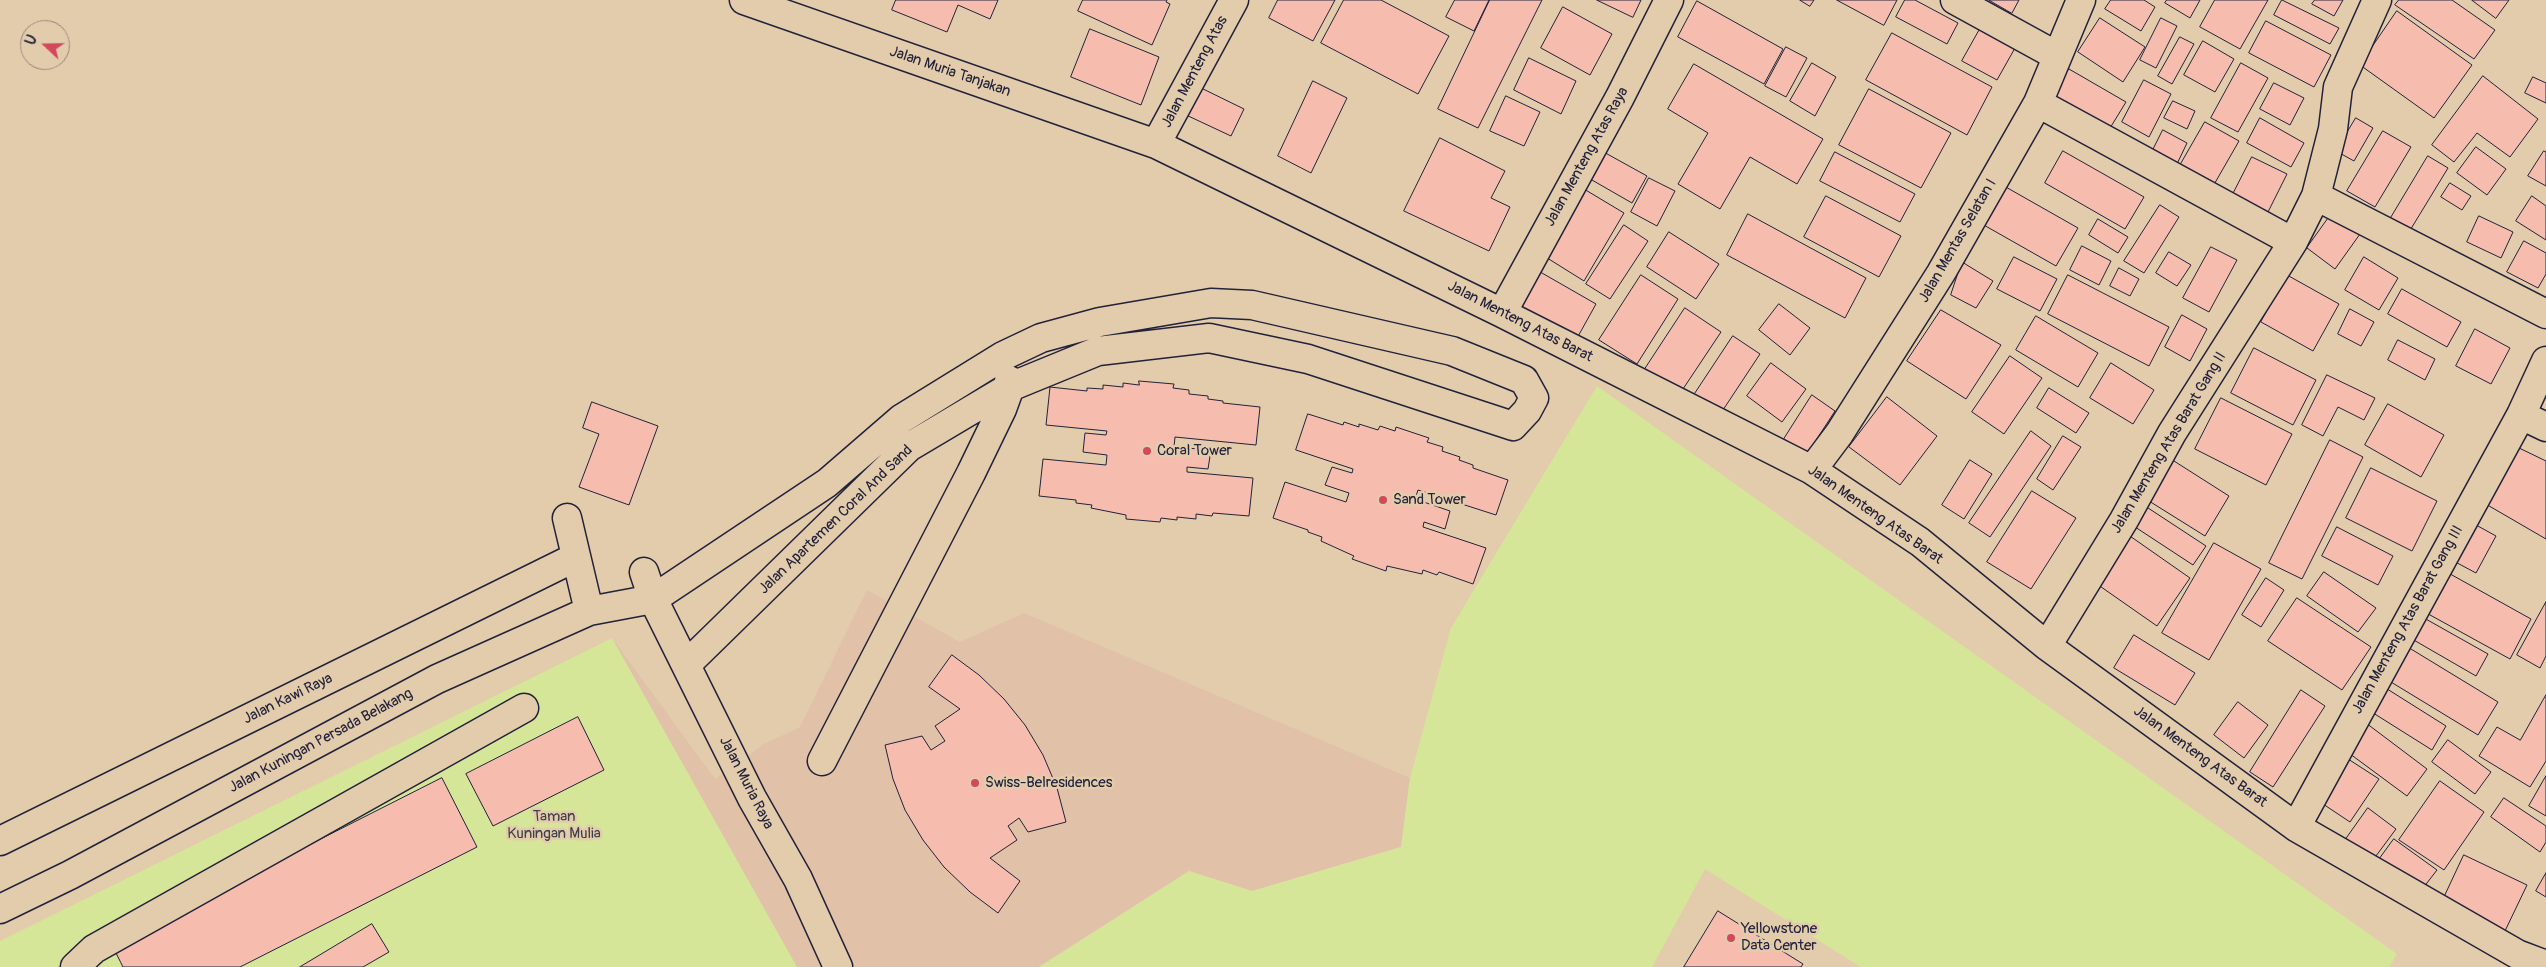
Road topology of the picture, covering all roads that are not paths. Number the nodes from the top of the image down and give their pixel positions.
1 (744, 0) edge
2 (1234, 0) edge
3 (1670, 0) edge
4 (1955, 0) edge
5 (2081, 0) edge
6 (2376, 0) edge
7 (772, 5) edge
8 (2057, 56) junction
9 (2038, 103) junction
10 (1156, 144) junction
11 (2316, 196) junction
12 (2293, 242) junction
13 (1211, 303) junction
14 (1502, 313) junction
15 (2546, 314) edge
16 (1209, 338) junction
17 (1003, 356) junction
18 (2546, 361) edge
19 (1010, 386) junction
20 (2521, 415) junction
21 (2546, 427) edge
22 (1812, 470) junction
23 (567, 518) dead end
24 (576, 557) junction
25 (644, 572) dead end
26 (652, 599) junction
27 (589, 611) junction
28 (2047, 646) junction
29 (686, 665) junction
30 (524, 708) dead end
31 (822, 761) dead end
32 (2296, 826) junction
33 (0, 841) edge
34 (0, 909) edge
35 (99, 958) edge
36 (2546, 965) edge
37 (75, 967) edge
38 (838, 967) edge

1 - 7 street, Jalan Muria Tanjakan
2 - 10 street, Jalan Menteng Atas
3 - 14 street, Jalan Menteng Atas Raya
4 - 8 street
5 - 8 street, Jalan Mentas Selatan I
6 - 11 street, Jalan Menteng Atas Barat Gang II
7 - 10 street, Jalan Muria Tanjakan
8 - 9 street, Jalan Mentas Selatan I
9 - 12 street
9 - 22 street, Jalan Mentas Selatan I
10 - 14 street, Jalan Menteng Atas Barat
11 - 12 street, Jalan Menteng Atas Barat Gang II
11 - 15 street
12 - 28 street, Jalan Menteng Atas Barat Gang II
13 - 16 street
13 - 16 street, Jalan Apartemen Coral And Sand
13 - 17 street, Jalan Apartemen Coral And Sand
14 - 22 street, Jalan Menteng Atas Barat
16 - 19 street, Jalan Apartemen Coral And Sand
17 - 19 street
17 - 26 street, Jalan Apartemen Coral And Sand
18 - 20 street, Jalan Menteng Atas Barat Gang III
19 - 29 street, Jalan Apartemen Coral And Sand
19 - 31 street
20 - 21 street
20 - 32 street, Jalan Menteng Atas Barat Gang III
22 - 28 street, Jalan Menteng Atas Barat
23 - 24 street
24 - 27 street
24 - 33 street, Jalan Kawi Raya
25 - 26 street, Jalan Muria Raya
26 - 27 street, Jalan Kuningan Persada Belakang
26 - 29 street, Jalan Muria Raya
27 - 34 street, Jalan Kuningan Persada Belakang
28 - 32 street, Jalan Menteng Atas Barat
29 - 38 street, Jalan Muria Raya
30 - 35 street
32 - 36 street, Jalan Menteng Atas Barat
35 - 37 street

